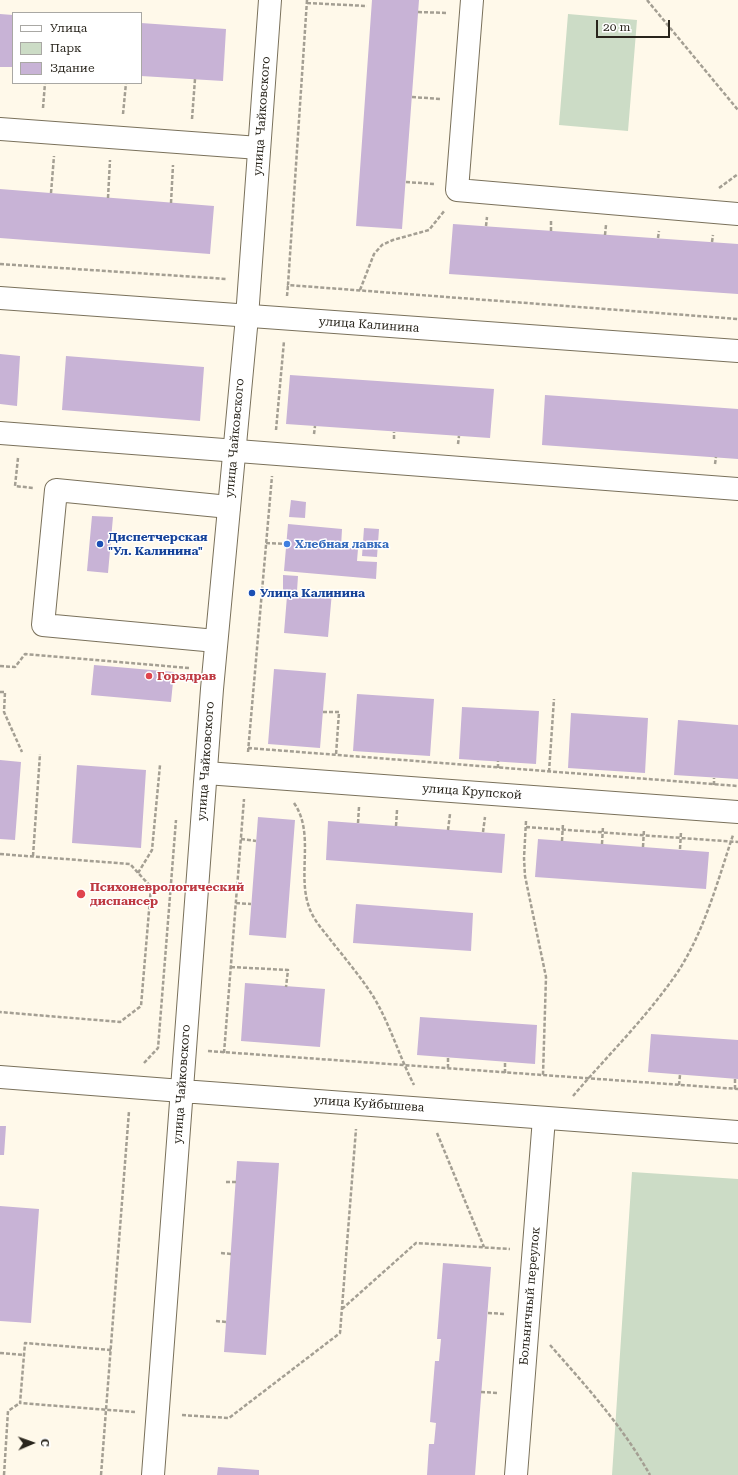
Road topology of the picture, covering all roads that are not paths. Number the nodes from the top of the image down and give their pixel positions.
1 (270, 0) edge
2 (472, 7) edge
3 (0, 129) edge
4 (259, 148) junction
5 (738, 214) edge
6 (0, 298) edge
7 (247, 317) junction
8 (738, 351) edge
9 (0, 433) edge
10 (234, 451) junction
11 (738, 489) edge
12 (229, 507) junction
13 (216, 641) junction
14 (206, 773) junction
15 (737, 820) edge
16 (0, 1077) edge
17 (182, 1091) junction
18 (549, 1118) junction
19 (738, 1132) edge
20 (153, 1475) edge
21 (516, 1475) edge

1 - 4 main road, улица Чайковского
2 - 5 main road
3 - 4 main road
4 - 7 main road, улица Чайковского
6 - 7 main road, улица Калинина
7 - 8 main road, улица Калинина
7 - 10 main road, улица Чайковского
9 - 10 main road
10 - 11 main road
10 - 12 main road, улица Чайковского
12 - 13 main road, улица Чайковского
12 - 13 main road
13 - 14 main road, улица Чайковского
14 - 15 main road, улица Крупской
14 - 17 main road, улица Чайковского
16 - 17 main road, улица Куйбышева
17 - 18 main road, улица Куйбышева
17 - 20 main road, улица Чайковского
18 - 19 main road, улица Куйбышева
18 - 21 main road, Больничный переулок

